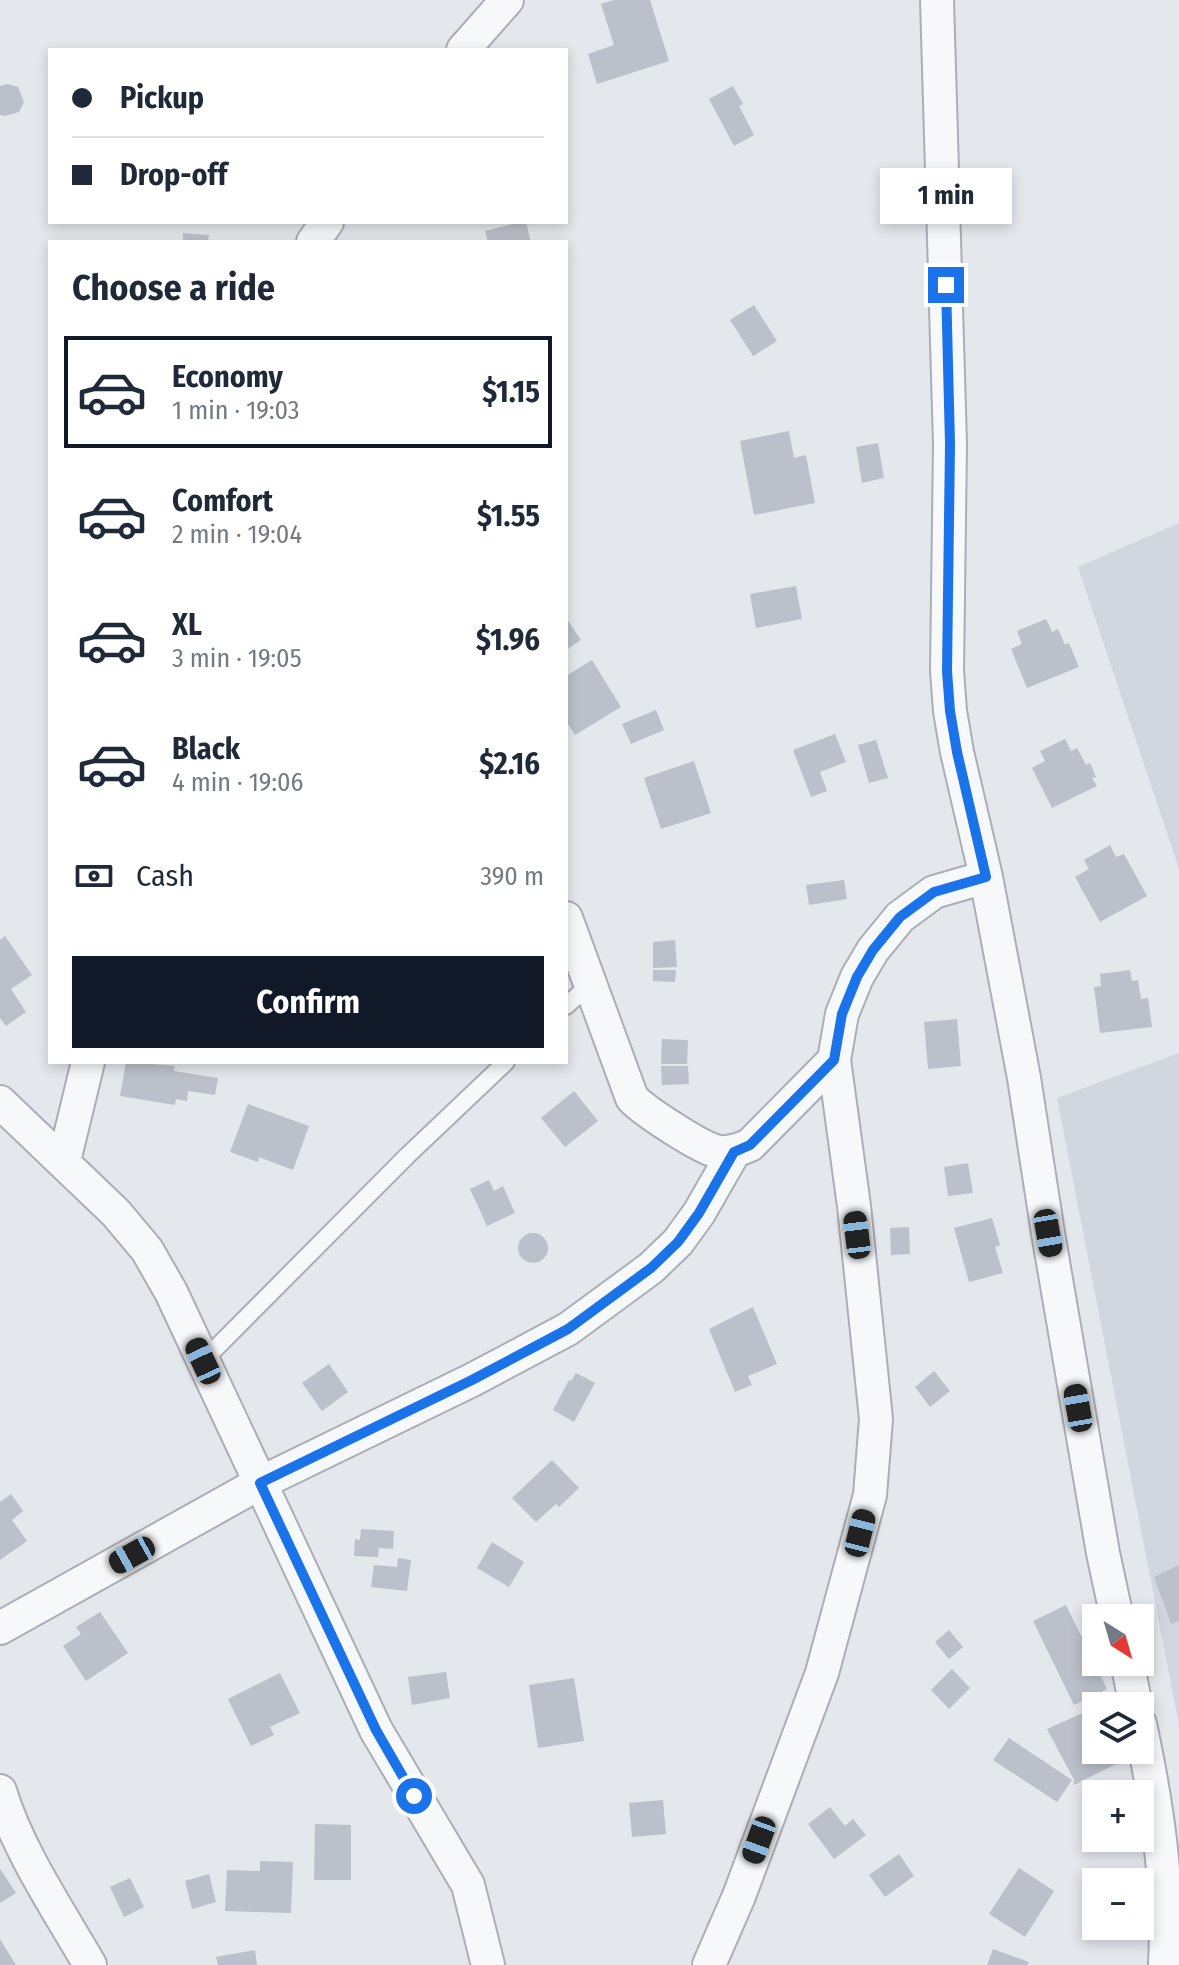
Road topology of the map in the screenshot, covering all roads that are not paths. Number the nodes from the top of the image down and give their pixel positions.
1 (507, 0) edge
2 (937, 0) edge
3 (465, 48) edge
4 (986, 877) junction
5 (568, 932) edge
6 (577, 995) edge
7 (834, 1060) junction
8 (88, 1064) edge
9 (504, 1064) edge
10 (0, 1102) edge
11 (734, 1152) junction
12 (64, 1161) junction
13 (203, 1361) junction
14 (260, 1483) junction
15 (1114, 1604) edge
16 (0, 1628) edge
17 (1148, 1764) edge
18 (0, 1791) edge
19 (90, 1965) edge
20 (488, 1965) edge
21 (709, 1965) edge
22 (1165, 1965) edge

1 - 3 street
2 - 4 street
4 - 7 street
4 - 15 street
5 - 6 street
6 - 11 street
7 - 11 street
7 - 21 street
8 - 12 street
9 - 13 lane
10 - 12 street
11 - 14 street
12 - 13 street
13 - 14 street
14 - 16 street
14 - 20 street
17 - 22 street
18 - 19 street

